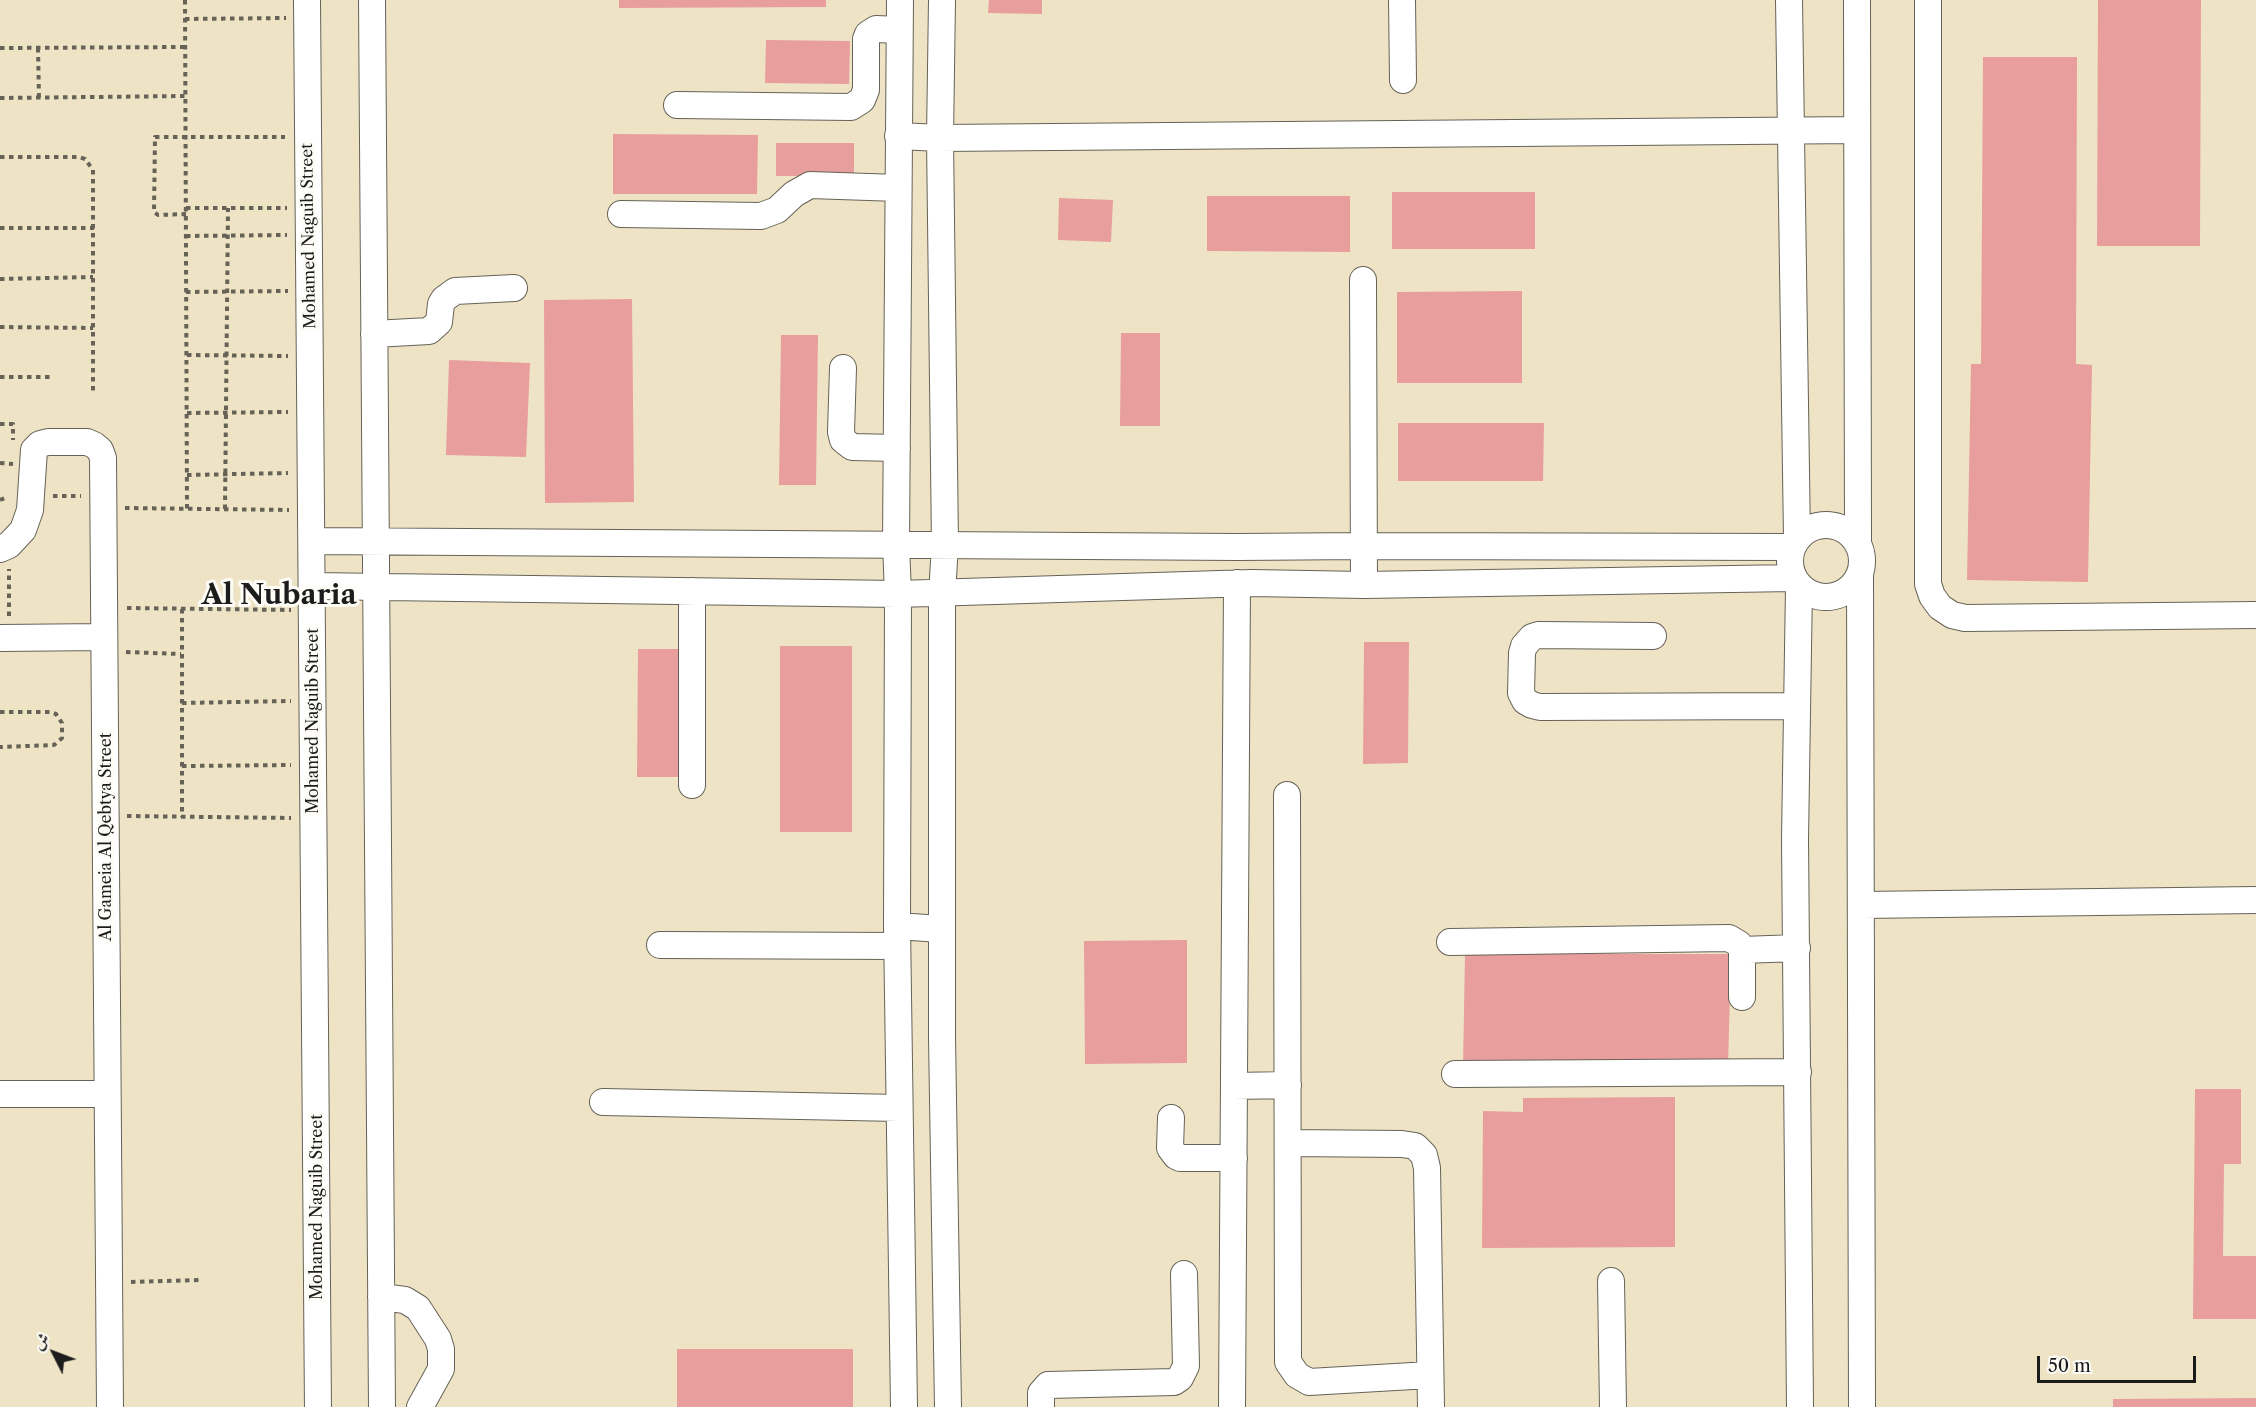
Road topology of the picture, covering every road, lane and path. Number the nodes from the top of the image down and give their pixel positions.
1 (185, 0) edge
2 (372, 0) edge
3 (900, 0) edge
4 (942, 0) edge
5 (1402, 0) edge
6 (1789, 0) edge
7 (1857, 0) edge
8 (1928, 0) edge
9 (307, 9) edge
10 (185, 19) junction
11 (899, 30) junction
12 (185, 46) junction
13 (0, 48) edge
14 (38, 48) junction
15 (1403, 80) dead end
16 (185, 96) junction
17 (0, 98) edge
18 (39, 98) junction
19 (677, 105) dead end
20 (1857, 130) junction
21 (1790, 131) junction
22 (185, 136) junction
23 (898, 136) junction
24 (308, 138) junction
25 (940, 138) junction
26 (0, 157) edge
27 (898, 188) junction
28 (186, 208) junction
29 (228, 208) junction
30 (309, 208) junction
31 (186, 214) junction
32 (621, 214) dead end
33 (0, 228) edge
34 (94, 228) junction
35 (309, 235) junction
36 (186, 236) junction
37 (228, 236) junction
38 (93, 277) junction
39 (0, 279) edge
40 (1364, 280) dead end
41 (514, 288) dead end
42 (310, 291) junction
43 (186, 292) junction
44 (227, 292) junction
45 (0, 327) edge
46 (93, 328) junction
47 (374, 334) junction
48 (187, 355) junction
49 (226, 355) junction
50 (310, 356) junction
51 (843, 368) dead end
52 (0, 377) edge
53 (51, 377) dead end
54 (93, 395) dead end
55 (311, 412) junction
56 (187, 413) junction
57 (226, 413) junction
58 (0, 424) edge
59 (14, 445) dead end
60 (897, 448) junction
61 (13, 454) dead end
62 (0, 463) edge
63 (311, 473) junction
64 (225, 474) junction
65 (187, 475) junction
66 (47, 496) dead end
67 (96, 503) junction
68 (187, 509) junction
69 (225, 509) junction
70 (311, 510) junction
71 (312, 541) junction
72 (376, 542) junction
73 (1795, 543) junction
74 (896, 544) junction
75 (945, 545) junction
76 (1858, 545) junction
77 (1363, 546) junction
78 (5, 547) edge
79 (1860, 575) junction
80 (1796, 582) junction
81 (1237, 583) junction
82 (1364, 585) junction
83 (376, 586) junction
84 (692, 591) junction
85 (898, 594) junction
86 (942, 594) junction
87 (312, 598) junction
88 (104, 608) junction
89 (182, 609) junction
90 (2256, 615) edge
91 (0, 620) edge
92 (1653, 636) dead end
93 (0, 638) edge
94 (104, 644) junction
95 (182, 654) junction
96 (313, 700) junction
97 (182, 703) junction
98 (1796, 706) junction
99 (0, 712) edge
100 (0, 747) edge
101 (313, 765) junction
102 (182, 766) junction
103 (692, 785) dead end
104 (1287, 795) dead end
105 (105, 816) junction
106 (182, 817) junction
107 (314, 819) junction
108 (2256, 900) edge
109 (1862, 905) junction
110 (941, 928) junction
111 (897, 936) junction
112 (1450, 942) dead end
113 (660, 945) dead end
114 (1797, 948) junction
115 (1742, 950) junction
116 (1742, 997) dead end
117 (1798, 1072) junction
118 (1455, 1074) dead end
119 (1288, 1085) junction
120 (1234, 1086) junction
121 (0, 1094) edge
122 (107, 1094) junction
123 (603, 1102) dead end
124 (899, 1108) junction
125 (1171, 1118) dead end
126 (1288, 1143) junction
127 (1234, 1158) junction
128 (1184, 1274) dead end
129 (200, 1280) dead end
130 (1611, 1281) dead end
131 (109, 1282) junction
132 (381, 1297) junction
133 (1430, 1375) junction
134 (110, 1407) edge
135 (318, 1407) edge
136 (382, 1407) edge
137 (420, 1407) edge
138 (904, 1407) edge
139 (948, 1407) edge
140 (1041, 1407) edge
141 (1232, 1407) edge
142 (1431, 1407) edge
143 (1613, 1407) edge
144 (1800, 1407) edge
145 (1862, 1407) edge

1 - 10 path
2 - 47 street
3 - 11 street
4 - 25 street
5 - 15 street
6 - 21 street
7 - 20 street
8 - 90 street
9 - 10 path
9 - 24 street, Mohamed Naguib Street
10 - 12 path
11 - 19 street
11 - 23 street
12 - 14 path
12 - 16 path
13 - 14 path
14 - 18 path
16 - 18 path
16 - 22 path
17 - 18 path
20 - 21 street
20 - 76 street
21 - 25 street
21 - 73 street
22 - 24 path
22 - 28 path
22 - 31 path
23 - 25 street
23 - 27 street
24 - 30 street, Mohamed Naguib Street
25 - 75 street
26 - 34 path
27 - 32 street
27 - 60 street
28 - 29 path
28 - 31 path
29 - 30 path
29 - 37 path
30 - 35 street, Mohamed Naguib Street
31 - 36 path
33 - 34 path
34 - 38 path
35 - 37 path
35 - 42 street, Mohamed Naguib Street
36 - 37 path
36 - 43 path
37 - 44 path
38 - 39 path
38 - 46 path
40 - 77 street
41 - 47 street
42 - 44 path
42 - 50 street, Mohamed Naguib Street
43 - 44 path
43 - 48 path
44 - 49 path
45 - 46 path
46 - 54 path
47 - 72 street
48 - 49 path
48 - 56 path
49 - 50 path
49 - 57 path
50 - 55 street, Mohamed Naguib Street
51 - 60 street
52 - 53 path
55 - 57 path
55 - 63 street, Mohamed Naguib Street
56 - 57 path
56 - 65 path
57 - 64 path
58 - 59 path
60 - 74 street
61 - 62 path
63 - 64 path
63 - 70 street, Mohamed Naguib Street
64 - 65 path
64 - 69 path
65 - 68 path
66 - 67 path
67 - 68 path
67 - 78 street, Al Gameia Al Qebtya Street
67 - 88 street, Al Gameia Al Qebtya Street
68 - 69 path
69 - 70 path
70 - 71 street, Mohamed Naguib Street
71 - 72 street
71 - 87 street, Mohamed Naguib Street
72 - 74 street
72 - 83 street
73 - 76 street
73 - 77 street
73 - 80 street
74 - 75 street
74 - 85 street
75 - 77 street
75 - 86 street
76 - 79 street
77 - 82 street
78 - 91 path
79 - 80 street
79 - 109 street
80 - 82 street
80 - 98 street
81 - 82 street
81 - 86 street
81 - 120 street
83 - 84 street
83 - 87 street
83 - 132 street
84 - 85 street
84 - 103 street
85 - 86 street
85 - 111 street
86 - 110 street
87 - 89 path
87 - 96 street, Mohamed Naguib Street
88 - 89 path
88 - 94 street, Al Gameia Al Qebtya Street
89 - 95 path
92 - 98 street
93 - 94 street
94 - 95 path
94 - 105 street, Al Gameia Al Qebtya Street
95 - 97 path
96 - 97 path
96 - 101 street, Mohamed Naguib Street
97 - 102 path
98 - 114 street
99 - 100 path
101 - 102 path
101 - 107 street, Mohamed Naguib Street
102 - 106 path
104 - 119 street
105 - 106 path
105 - 122 street, Al Gameia Al Qebtya Street
106 - 107 path
107 - 135 street, Mohamed Naguib Street
108 - 109 street
109 - 145 street
110 - 111 street
110 - 139 street
111 - 113 street
111 - 124 street
112 - 115 street
114 - 115 street
114 - 117 street
115 - 116 street
117 - 118 street
117 - 144 street
119 - 120 street
119 - 126 street
120 - 127 street
121 - 122 street
122 - 131 street, Al Gameia Al Qebtya Street
123 - 124 street
124 - 138 street
125 - 127 street
126 - 133 street
126 - 133 street
127 - 141 street
128 - 140 street
129 - 131 path
130 - 143 street
131 - 134 street, Al Gameia Al Qebtya Street
132 - 136 street
132 - 137 street
133 - 142 street

